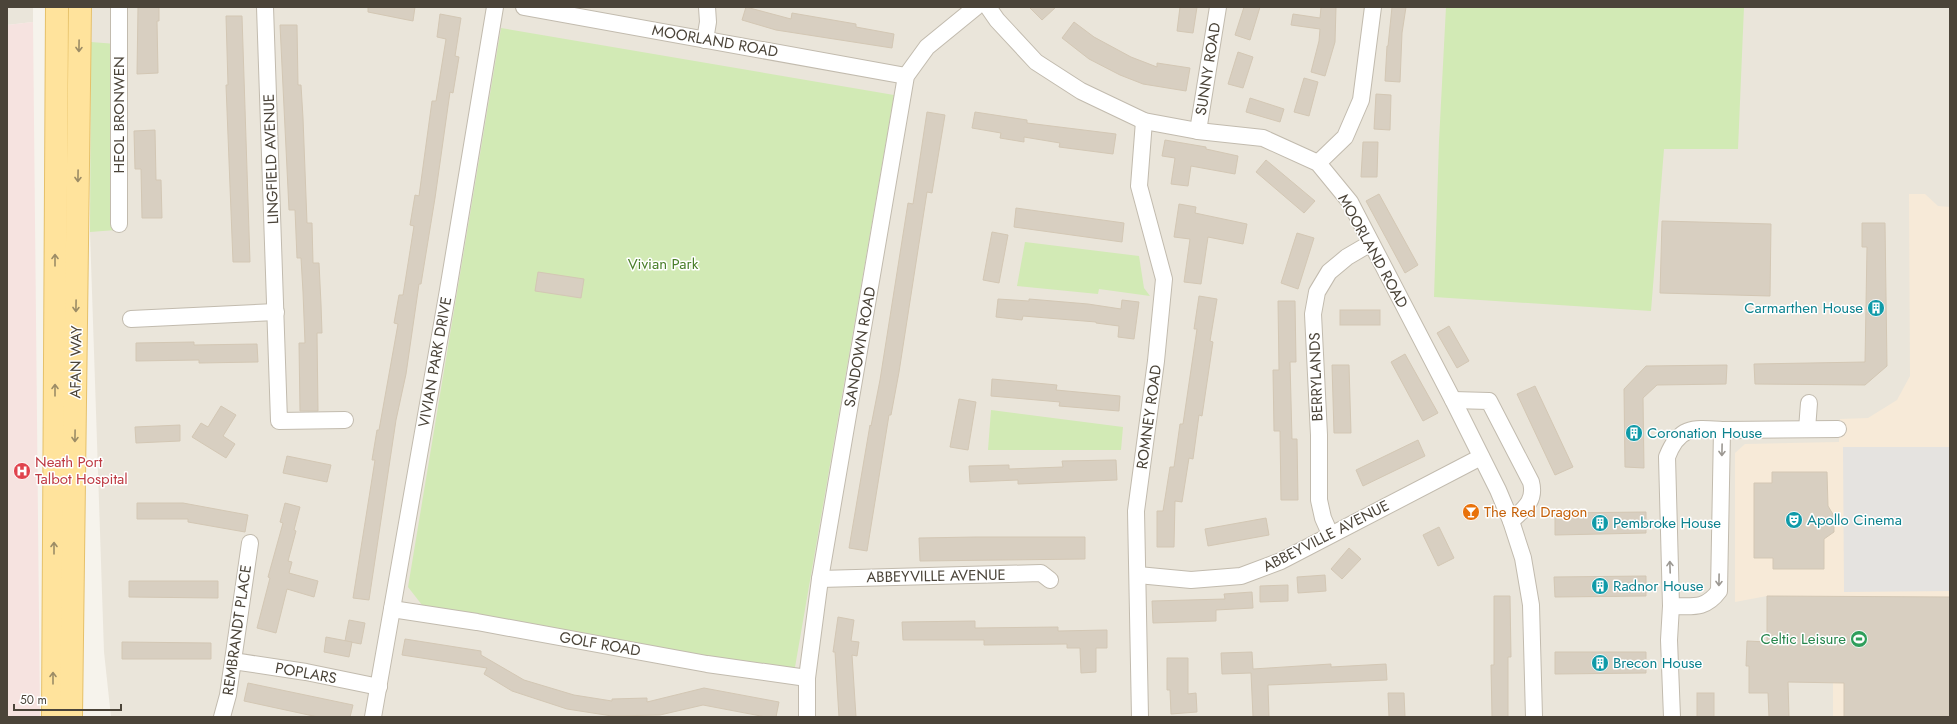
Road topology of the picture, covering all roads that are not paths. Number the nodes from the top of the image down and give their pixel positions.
1 (56, 7) edge
2 (80, 7) edge
3 (119, 7) edge
4 (265, 7) edge
5 (495, 7) edge
6 (524, 7) edge
7 (707, 7) edge
8 (976, 7) edge
9 (988, 7) edge
10 (1218, 7) edge
11 (1373, 7) edge
12 (705, 40) junction
13 (906, 76) junction
14 (1144, 121) junction
15 (1198, 131) junction
16 (1318, 163) junction
17 (119, 224) dead end
18 (1370, 244) junction
19 (276, 312) junction
20 (131, 319) dead end
21 (1453, 400) junction
22 (1809, 403) dead end
23 (345, 420) dead end
24 (1807, 428) junction
25 (1838, 429) dead end
26 (1722, 430) junction
27 (1482, 457) junction
28 (1511, 521) junction
29 (1330, 534) junction
30 (250, 543) dead end
31 (1138, 575) junction
32 (820, 579) junction
33 (1050, 580) dead end
34 (1671, 606) junction
35 (392, 609) junction
36 (233, 661) junction
37 (808, 678) junction
38 (379, 687) junction
39 (53, 717) edge
40 (71, 717) edge
41 (222, 717) edge
42 (373, 717) edge
43 (807, 717) edge
44 (1140, 717) edge
45 (1534, 717) edge
46 (1672, 717) edge

39 -> 1 main road, AFAN WAY
2 -> 40 main road, AFAN WAY
3 - 17 street, HEOL BRONWEN
4 - 19 street, LINGFIELD AVENUE
5 - 35 street, VIVIAN PARK DRIVE
6 - 12 street, MOORLAND ROAD
7 - 12 street
8 - 13 street, SANDOWN ROAD
9 - 14 street, MOORLAND ROAD
10 - 15 street, SUNNY ROAD
11 - 16 street
12 - 13 street, MOORLAND ROAD
13 - 32 street, SANDOWN ROAD
14 - 15 street, MOORLAND ROAD
14 - 31 street, ROMNEY ROAD
15 - 16 street, MOORLAND ROAD
16 - 18 street, MOORLAND ROAD
18 - 21 street, MOORLAND ROAD
18 - 29 street, BERRYLANDS
19 - 20 street
19 - 23 street, LINGFIELD AVENUE
21 - 27 street, MOORLAND ROAD
21 - 28 street
22 - 24 street
24 - 25 street
24 - 26 street
26 -> 34 street
34 -> 26 street
27 - 28 street, MOORLAND ROAD
27 - 29 street, ABBEYVILLE AVENUE
28 - 45 street, MOORLAND ROAD
29 - 31 street, ABBEYVILLE AVENUE
30 - 36 street, REMBRANDT PLACE
31 - 44 street, ROMNEY ROAD
32 - 33 street, ABBEYVILLE AVENUE
32 - 37 street, SANDOWN ROAD
34 - 46 street
35 - 37 street, GOLF ROAD
35 - 38 street, VIVIAN PARK DRIVE
36 - 38 street, POPLARS
36 - 41 street, REMBRANDT PLACE
37 - 43 street, SANDOWN ROAD
38 - 42 street, VIVIAN PARK DRIVE

